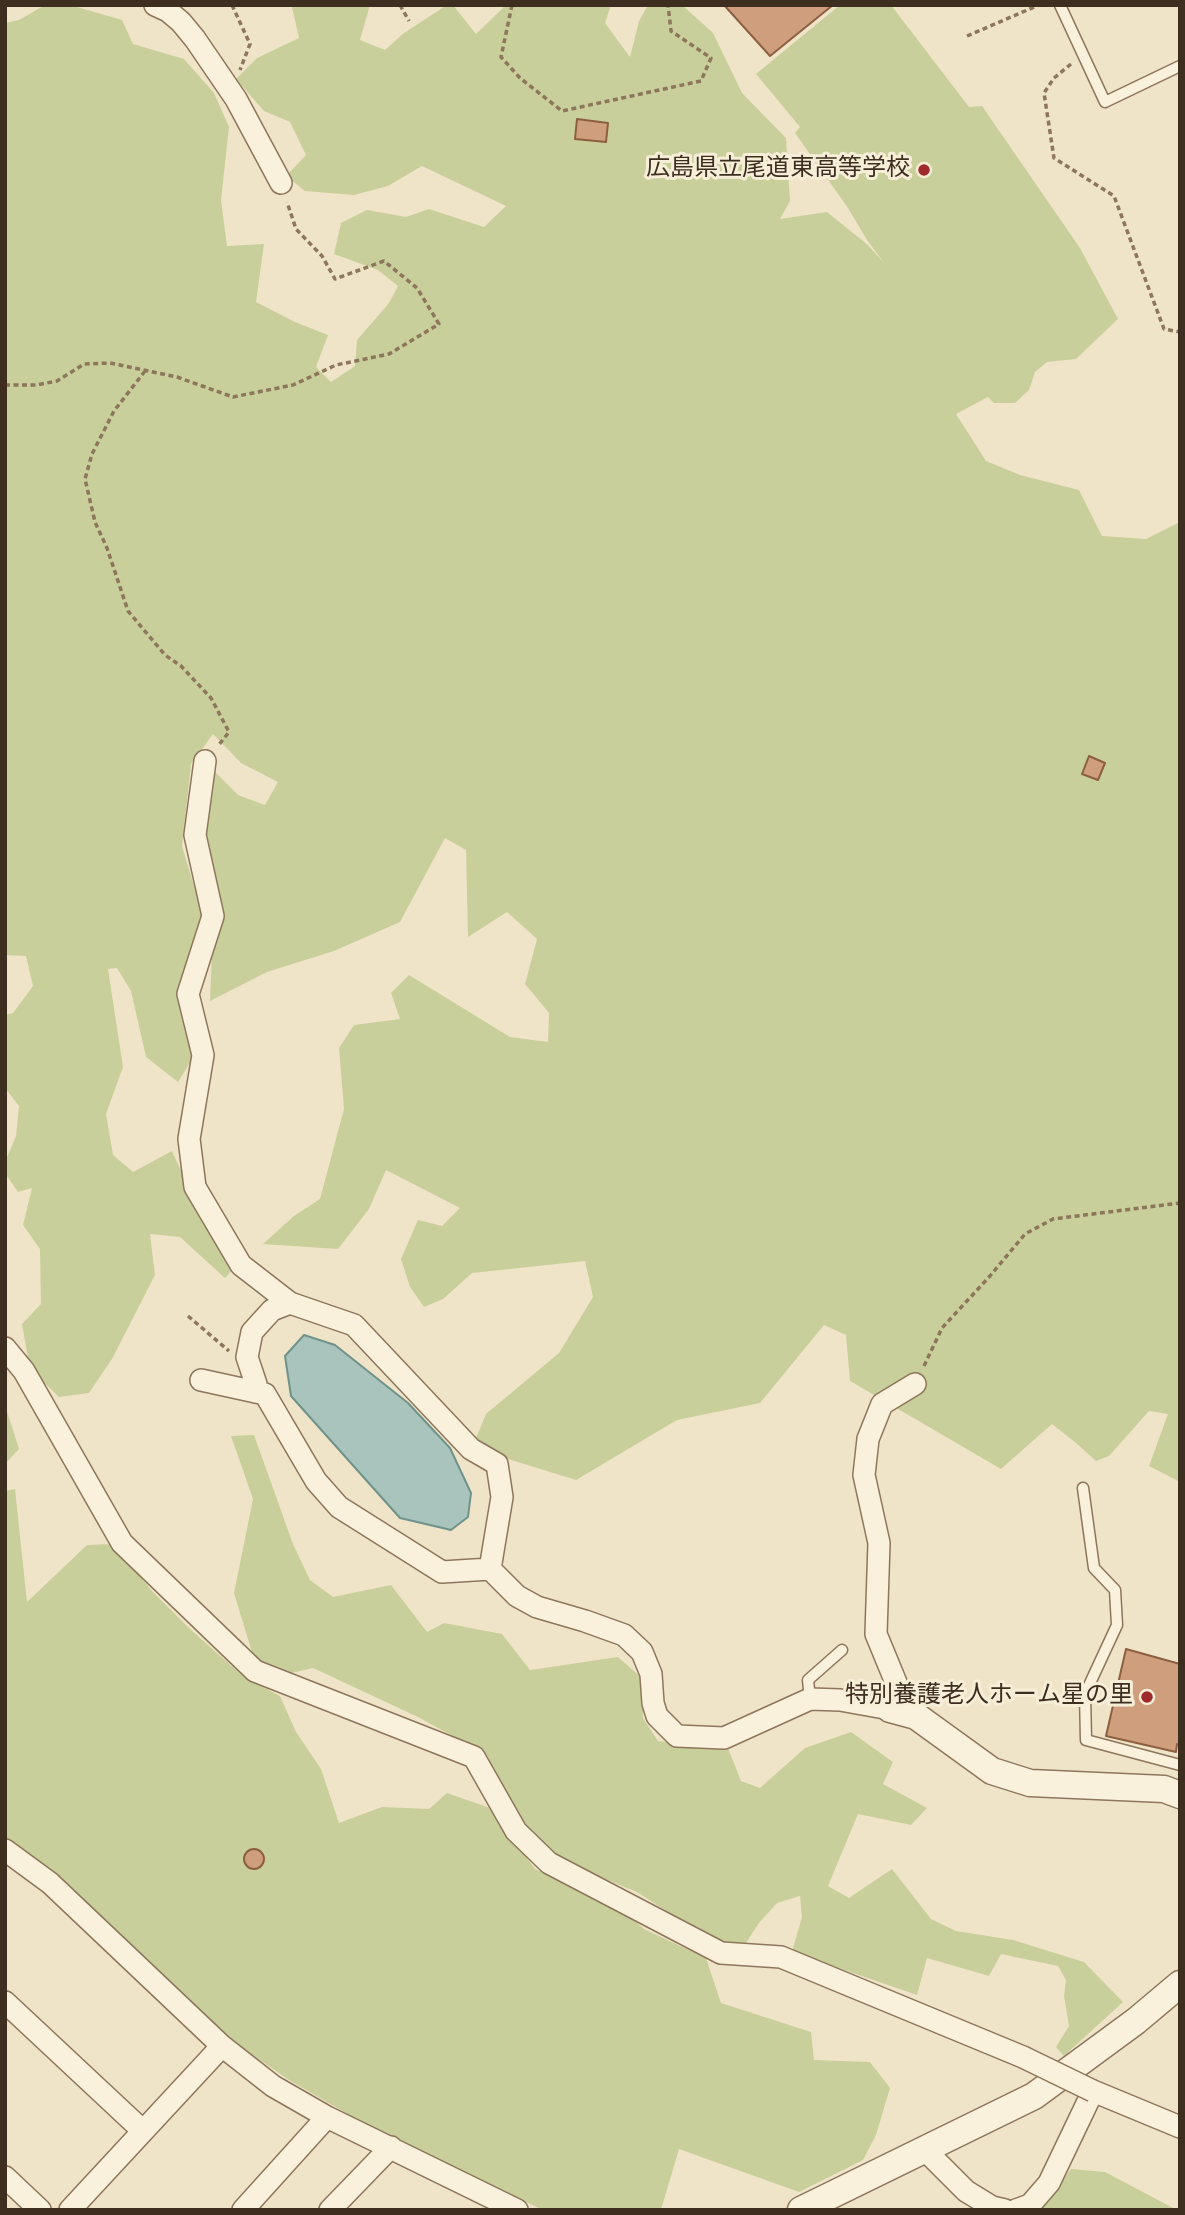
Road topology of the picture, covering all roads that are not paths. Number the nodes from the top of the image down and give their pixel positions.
1 (155, 5) edge
2 (1060, 5) edge
3 (1180, 66) edge
4 (281, 183) road end
5 (205, 761) road end
6 (290, 1303) junction
7 (5, 1348) edge
8 (201, 1380) dead end
9 (915, 1384) road end
10 (255, 1392) junction
11 (1083, 1488) dead end
12 (490, 1569) junction
13 (842, 1650) dead end
14 (810, 1699) junction
15 (890, 1709) joint
16 (916, 1716) junction
17 (1180, 1765) edge
18 (1180, 1796) edge
19 (5, 1850) edge
20 (1180, 1984) edge
21 (5, 2002) edge
22 (222, 2046) junction
23 (1093, 2091) junction
24 (327, 2117) junction
25 (1180, 2127) edge
26 (143, 2131) junction
27 (391, 2147) junction
28 (924, 2149) junction
29 (5, 2177) edge
30 (482, 2203) edge
31 (40, 2210) edge
32 (70, 2210) edge
33 (243, 2210) edge
34 (330, 2210) edge
35 (517, 2210) edge
36 (801, 2210) edge
37 (1005, 2210) edge
38 (1016, 2210) edge

1 - 4 street
2 - 3 lane
5 - 6 street
6 - 10 street
6 - 12 street
7 - 23 street, bridge
8 - 10 street
9 - 16 street
10 - 12 street
11 - 17 lane
12 - 14 street
13 - 14 lane
14 - 15 street
15 - 16 street
16 - 18 street
19 - 22 street
20 - 28 street
21 - 26 street
22 - 24 street
22 - 26 street
23 - 25 street
23 - 38 street
24 - 27 street
24 - 33 street
26 - 32 street
27 - 30 street
27 - 34 street
28 - 36 street
28 - 37 street
29 - 31 street
30 - 35 street

